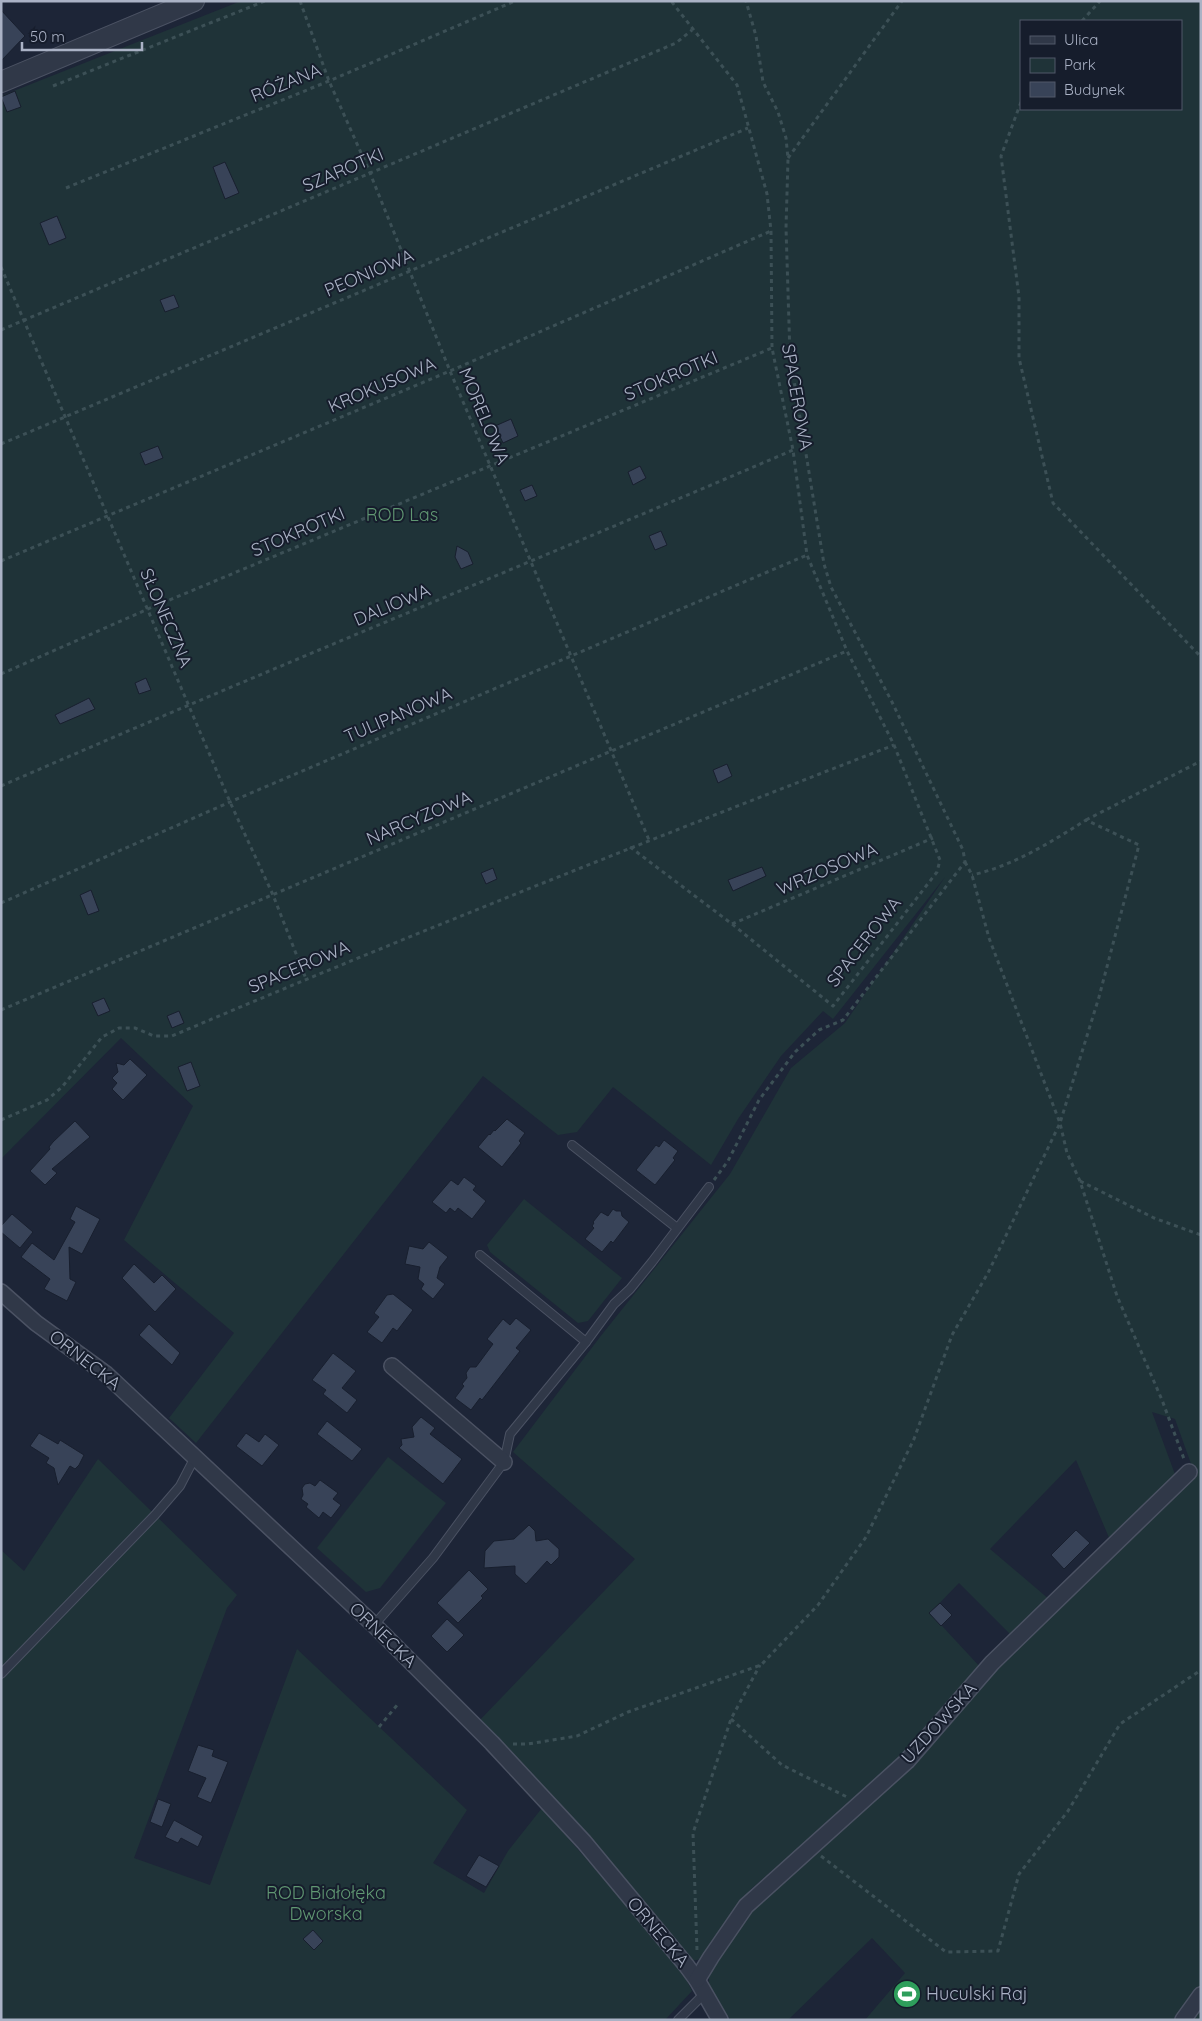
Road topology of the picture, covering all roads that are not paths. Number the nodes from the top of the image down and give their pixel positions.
1 (194, 1) edge
2 (1, 82) edge
3 (572, 1145) dead end
4 (709, 1187) road end
5 (677, 1228) junction
6 (480, 1255) dead end
7 (1, 1292) edge
8 (586, 1342) junction
9 (392, 1366) dead end
10 (195, 1457) junction
11 (504, 1462) junction
12 (1189, 1472) road end
13 (374, 1626) junction
14 (1, 1674) edge
15 (701, 1987) junction
16 (1201, 1995) edge
17 (678, 2020) edge
18 (720, 2020) edge
19 (1183, 2020) edge

1 - 2 street
3 - 5 lane
4 - 5 lane
5 - 8 lane
6 - 8 lane
7 - 10 street, ORNECKA
8 - 11 lane
9 - 11 street
10 - 13 street, ORNECKA
10 - 14 lane
11 - 13 lane
12 - 15 street, UZDOWSKA
13 - 15 street, ORNECKA
15 - 17 lane
15 - 18 street, ORNECKA
16 - 19 street

